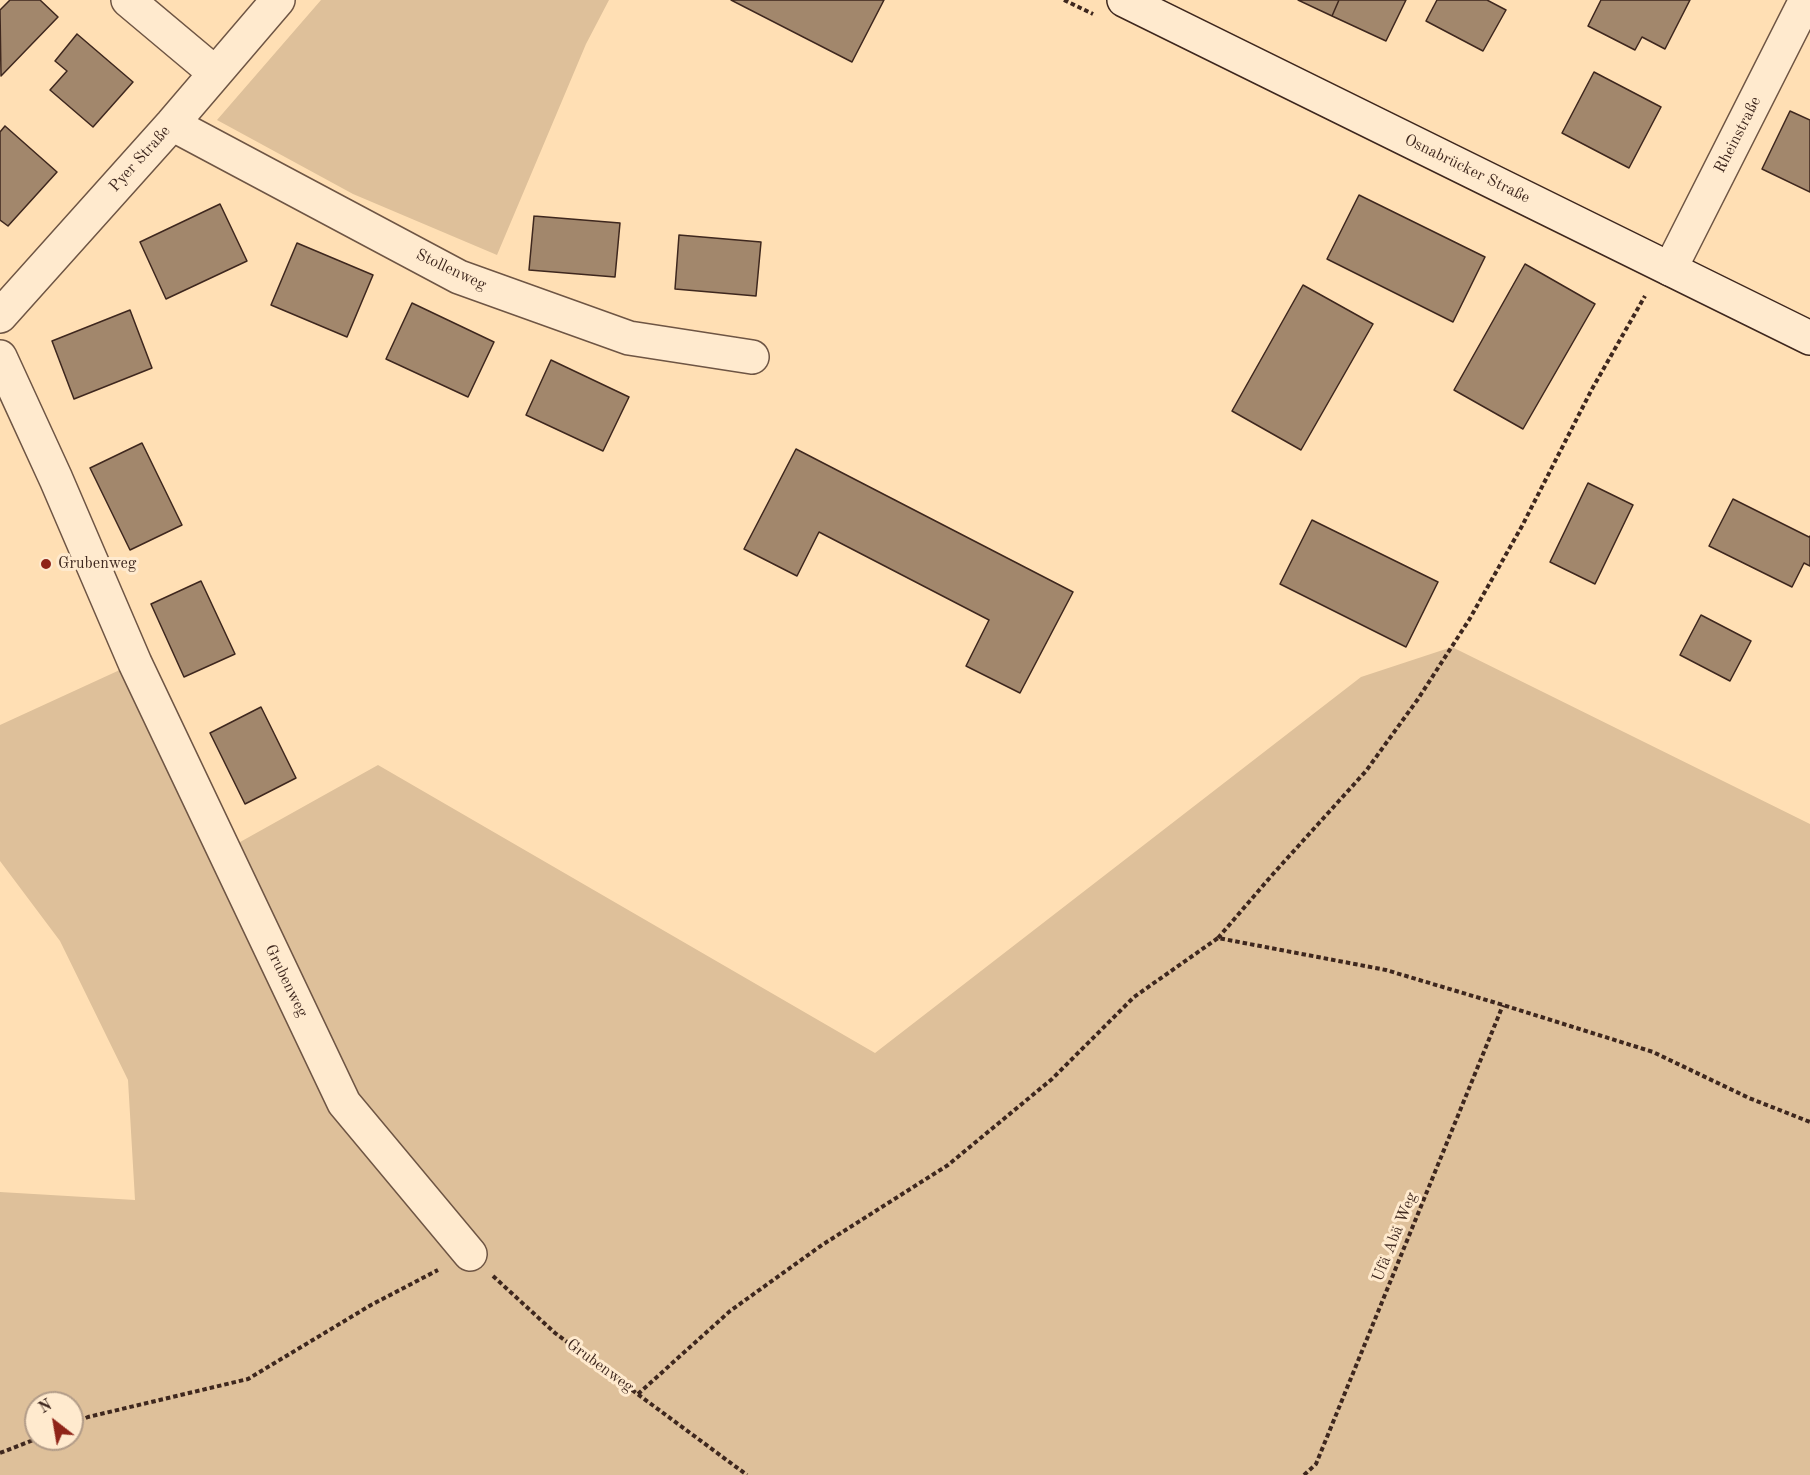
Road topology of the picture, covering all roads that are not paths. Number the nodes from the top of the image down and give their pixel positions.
1 (128, 0) edge
2 (278, 0) edge
3 (1124, 0) edge
4 (1806, 0) edge
5 (1798, 46) edge
6 (215, 73) junction
7 (172, 124) junction
8 (1670, 269) junction
9 (0, 316) edge
10 (1810, 338) edge
11 (0, 357) edge
12 (752, 357) dead end
13 (470, 1254) road end

1 - 6 street
2 - 6 street, Pyer Straße
3 - 8 street, Osnabrücker Straße
4 - 5 street, Rheinstraße
5 - 8 street, Rheinstraße
6 - 7 street, Pyer Straße
7 - 9 street, Pyer Straße
7 - 12 street, Stollenweg
8 - 10 street, Osnabrücker Straße
11 - 13 street, Grubenweg

